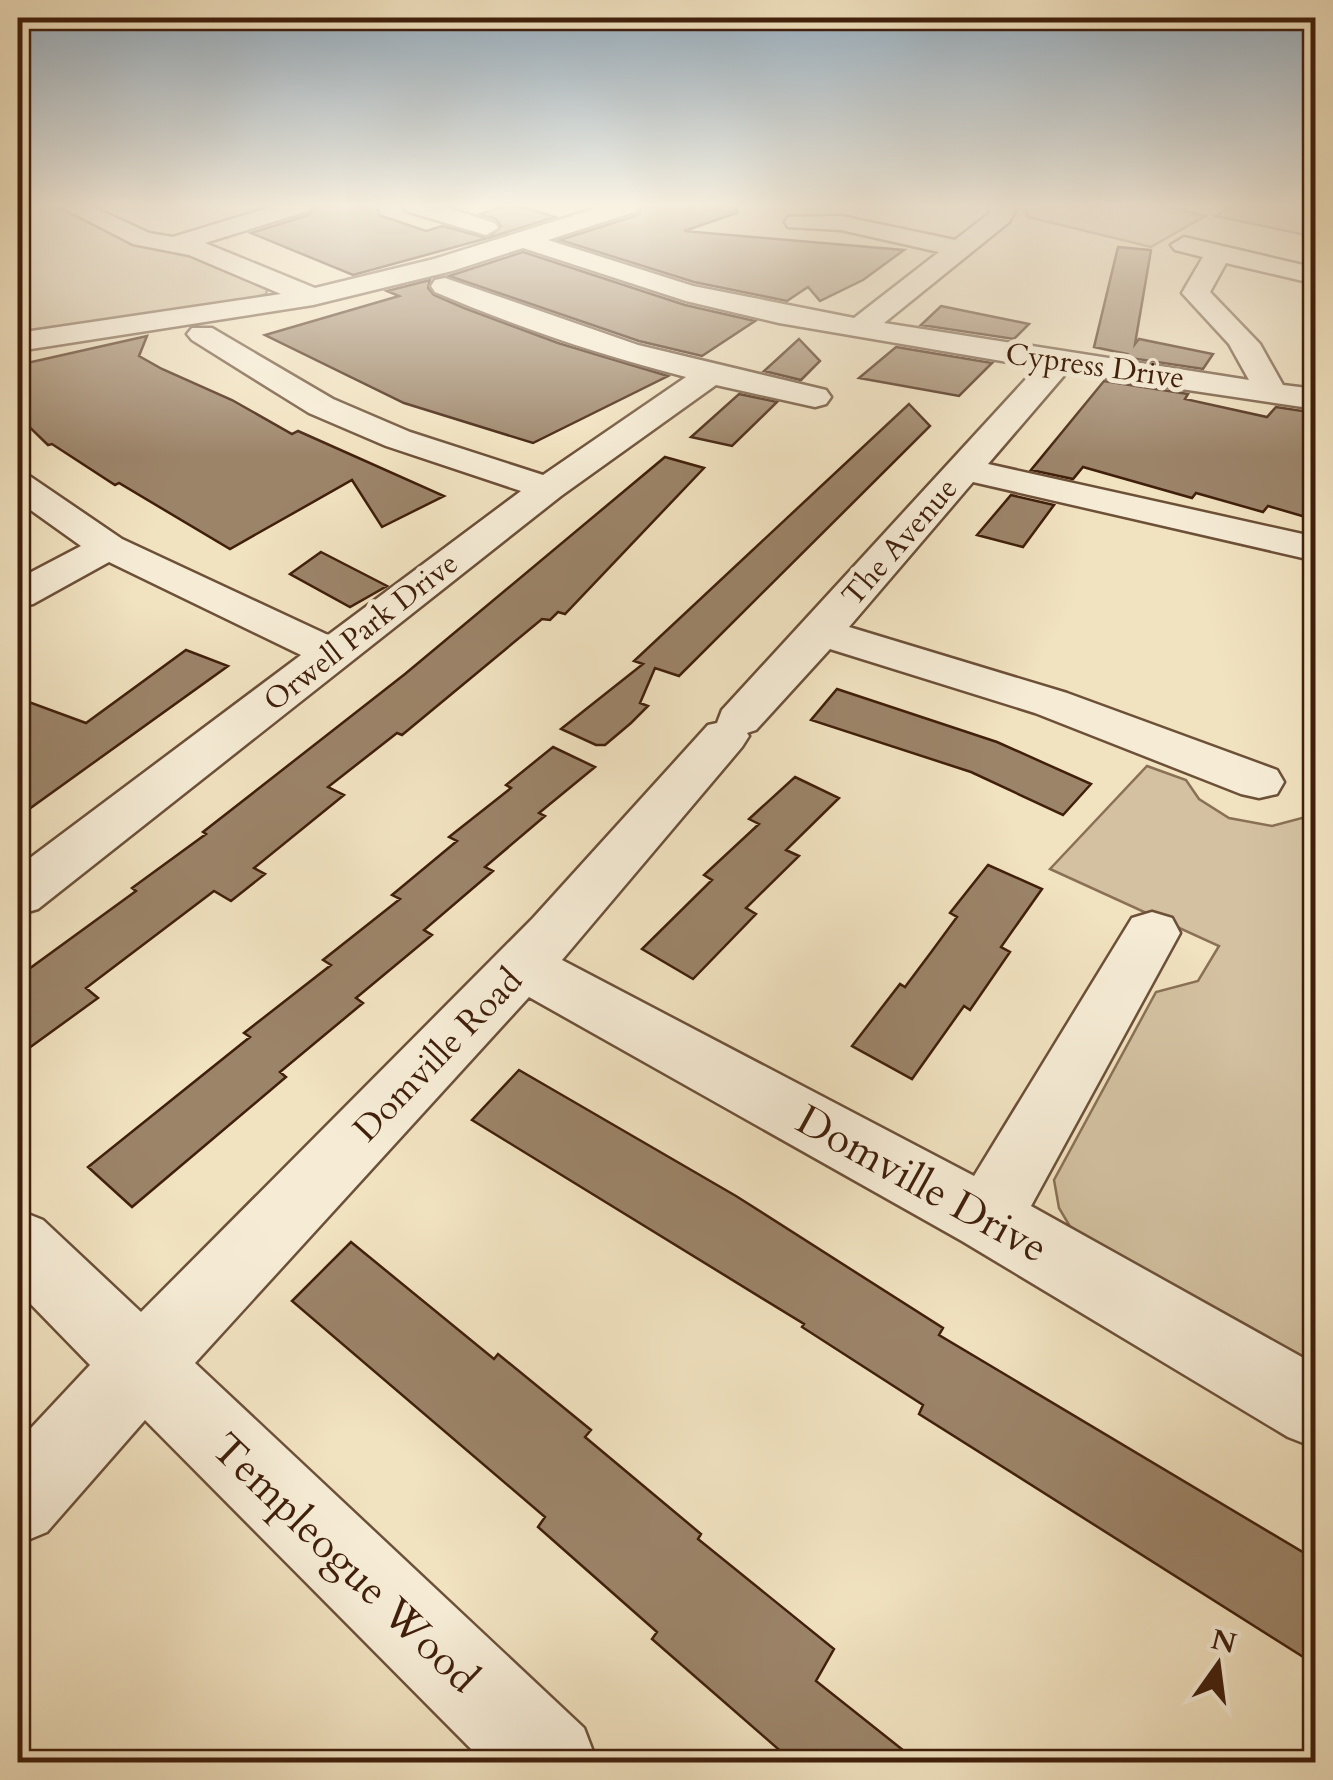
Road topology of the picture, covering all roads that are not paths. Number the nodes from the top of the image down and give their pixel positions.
1 (293, 289) edge
2 (343, 289) edge
3 (452, 289) edge
4 (671, 289) edge
5 (909, 289) edge
6 (1199, 289) edge
7 (313, 297) junction
8 (860, 328) junction
9 (202, 334) dead end
10 (18, 342) edge
11 (1059, 362) junction
12 (709, 375) junction
13 (1269, 392) junction
14 (815, 398) dead end
15 (1316, 399) edge
16 (964, 469) junction
17 (18, 485) edge
18 (548, 488) junction
19 (108, 547) junction
20 (1316, 549) edge
21 (18, 595) edge
22 (821, 632) junction
23 (334, 654) junction
24 (732, 728) joint
25 (1259, 782) dead end
26 (18, 895) edge
27 (1152, 933) dead end
28 (524, 967) junction
29 (987, 1218) junction
30 (18, 1243) edge
31 (140, 1363) junction
32 (1316, 1409) edge
33 (18, 1502) edge
34 (550, 1762) edge

1 - 7 street
2 - 7 street
3 - 12 street
4 - 8 street, Cypress Drive
5 - 8 street
6 - 13 street
7 - 10 street
8 - 11 street, Cypress Drive
9 - 18 street
11 - 13 street, Cypress Drive
11 - 16 street, The Avenue
12 - 14 street
12 - 18 street, Orwell Park Drive
13 - 15 street, Cypress Drive
16 - 20 street
16 - 22 street, The Avenue
17 - 19 street
18 - 23 street, Orwell Park Drive
19 - 21 street
19 - 23 street
22 - 24 street, The Avenue
22 - 25 street
23 - 26 street, Orwell Park Drive
24 - 28 street, Domville Road
27 - 29 street
28 - 29 street, Domville Drive
28 - 31 street, Domville Road
29 - 32 street, Domville Drive
30 - 31 street, Templeogue Wood
31 - 33 street, Domville Road
31 - 34 street, Templeogue Wood

